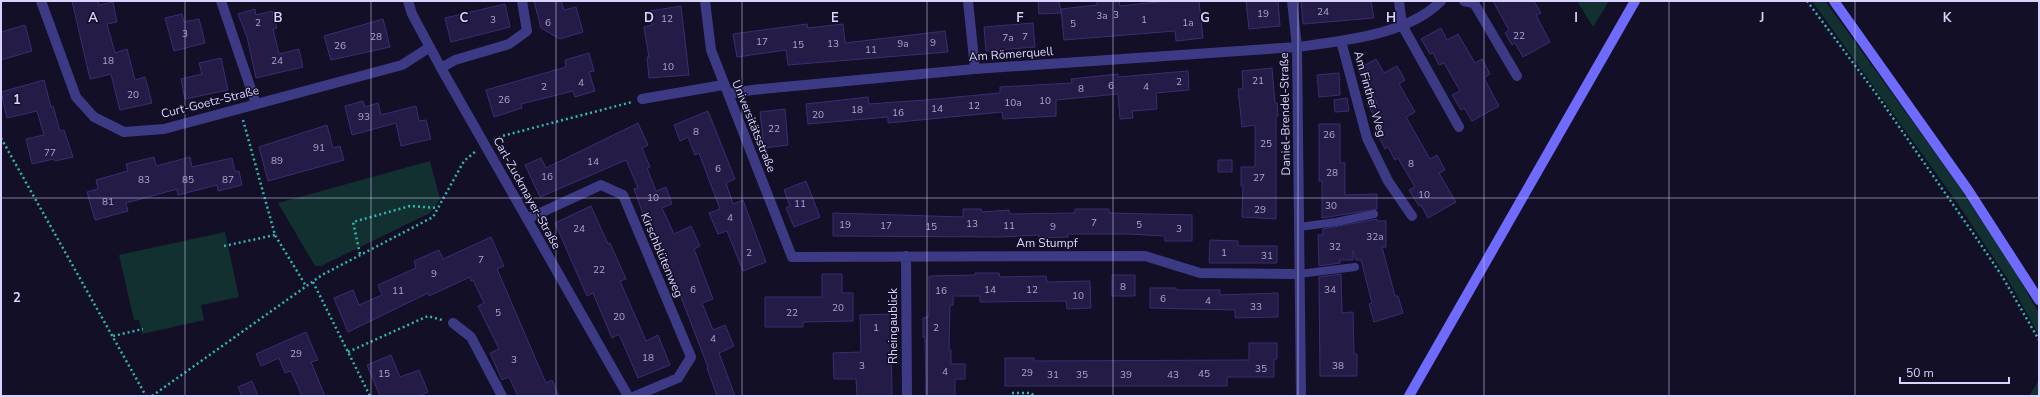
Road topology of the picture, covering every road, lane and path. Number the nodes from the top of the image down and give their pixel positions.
1 (41, 1) edge
2 (220, 1) edge
3 (408, 1) edge
4 (522, 1) edge
5 (705, 1) edge
6 (968, 1) edge
7 (1292, 1) edge
8 (1399, 1) edge
9 (1441, 1) edge
10 (1464, 1) edge
11 (1635, 1) edge
12 (1807, 1) edge
13 (1834, 1) edge
14 (1402, 25) junction
15 (1341, 41) junction
16 (1297, 46) junction
17 (430, 47) junction
18 (441, 68) junction
19 (975, 69) junction
20 (1517, 76) dead end
21 (726, 89) junction
22 (642, 99) joint
23 (256, 104) junction
24 (240, 108) junction
25 (1459, 127) dead end
26 (1, 138) edge
27 (486, 145) junction
28 (438, 208) junction
29 (1374, 214) dead end
30 (1412, 216) dead end
31 (527, 219) junction
32 (1299, 227) junction
33 (275, 235) junction
34 (224, 246) dead end
35 (360, 254) junction
36 (906, 256) junction
37 (792, 257) joint
38 (1355, 267) dead end
39 (1299, 274) junction
40 (313, 282) junction
41 (306, 286) junction
42 (2039, 300) edge
43 (454, 323) joint
44 (143, 329) dead end
45 (113, 336) junction
46 (2039, 340) edge
47 (348, 352) junction
48 (1012, 393) dead end
49 (146, 396) edge
50 (152, 396) edge
51 (370, 396) edge
52 (502, 396) edge
53 (628, 396) edge
54 (635, 396) edge
55 (907, 396) edge
56 (1034, 396) edge
57 (1301, 396) edge
58 (1409, 396) edge

1 - 24 street, Curt-Goetz-Straße
2 - 23 street
3 - 17 street, Carl-Zuckmayer-Straße
4 - 18 street
5 - 21 street, Universitätsstraße
6 - 19 street
7 - 16 street, Daniel-Brendel-Straße
8 - 14 street
9 - 14 street, Am Finther Weg
10 - 20 street
11 - 58 main road
12 - 46 path
13 - 42 main road
14 - 15 street, Am Finther Weg
14 - 25 street
15 - 16 street, Am Finther Weg
15 - 30 street, Am Finther Weg
16 - 19 street, Am Römerquell
16 - 32 street, Daniel-Brendel-Straße
17 - 18 street, Carl-Zuckmayer-Straße
17 - 23 street, Curt-Goetz-Straße
18 - 27 street, Carl-Zuckmayer-Straße
19 - 21 street, Am Römerquell
21 - 22 street, Am Römerquell
21 - 37 street, Universitätsstraße
22 - 27 path
23 - 24 street, Curt-Goetz-Straße
24 - 33 path
26 - 45 path
27 - 28 path
27 - 31 street, Carl-Zuckmayer-Straße
28 - 35 path
28 - 35 path
29 - 32 lane
31 - 53 street, Carl-Zuckmayer-Straße
31 - 54 street, Kirschblütenweg
32 - 39 street, Daniel-Brendel-Straße
33 - 34 path
33 - 41 path
35 - 40 path
36 - 37 street, Am Stumpf
36 - 39 street, Am Stumpf
36 - 55 street, Rheingaublick
38 - 39 lane
39 - 57 street, Daniel-Brendel-Straße
40 - 41 path
40 - 47 path
41 - 50 path
43 - 47 path
43 - 52 street
44 - 45 path
45 - 49 path
47 - 51 path
48 - 56 path

